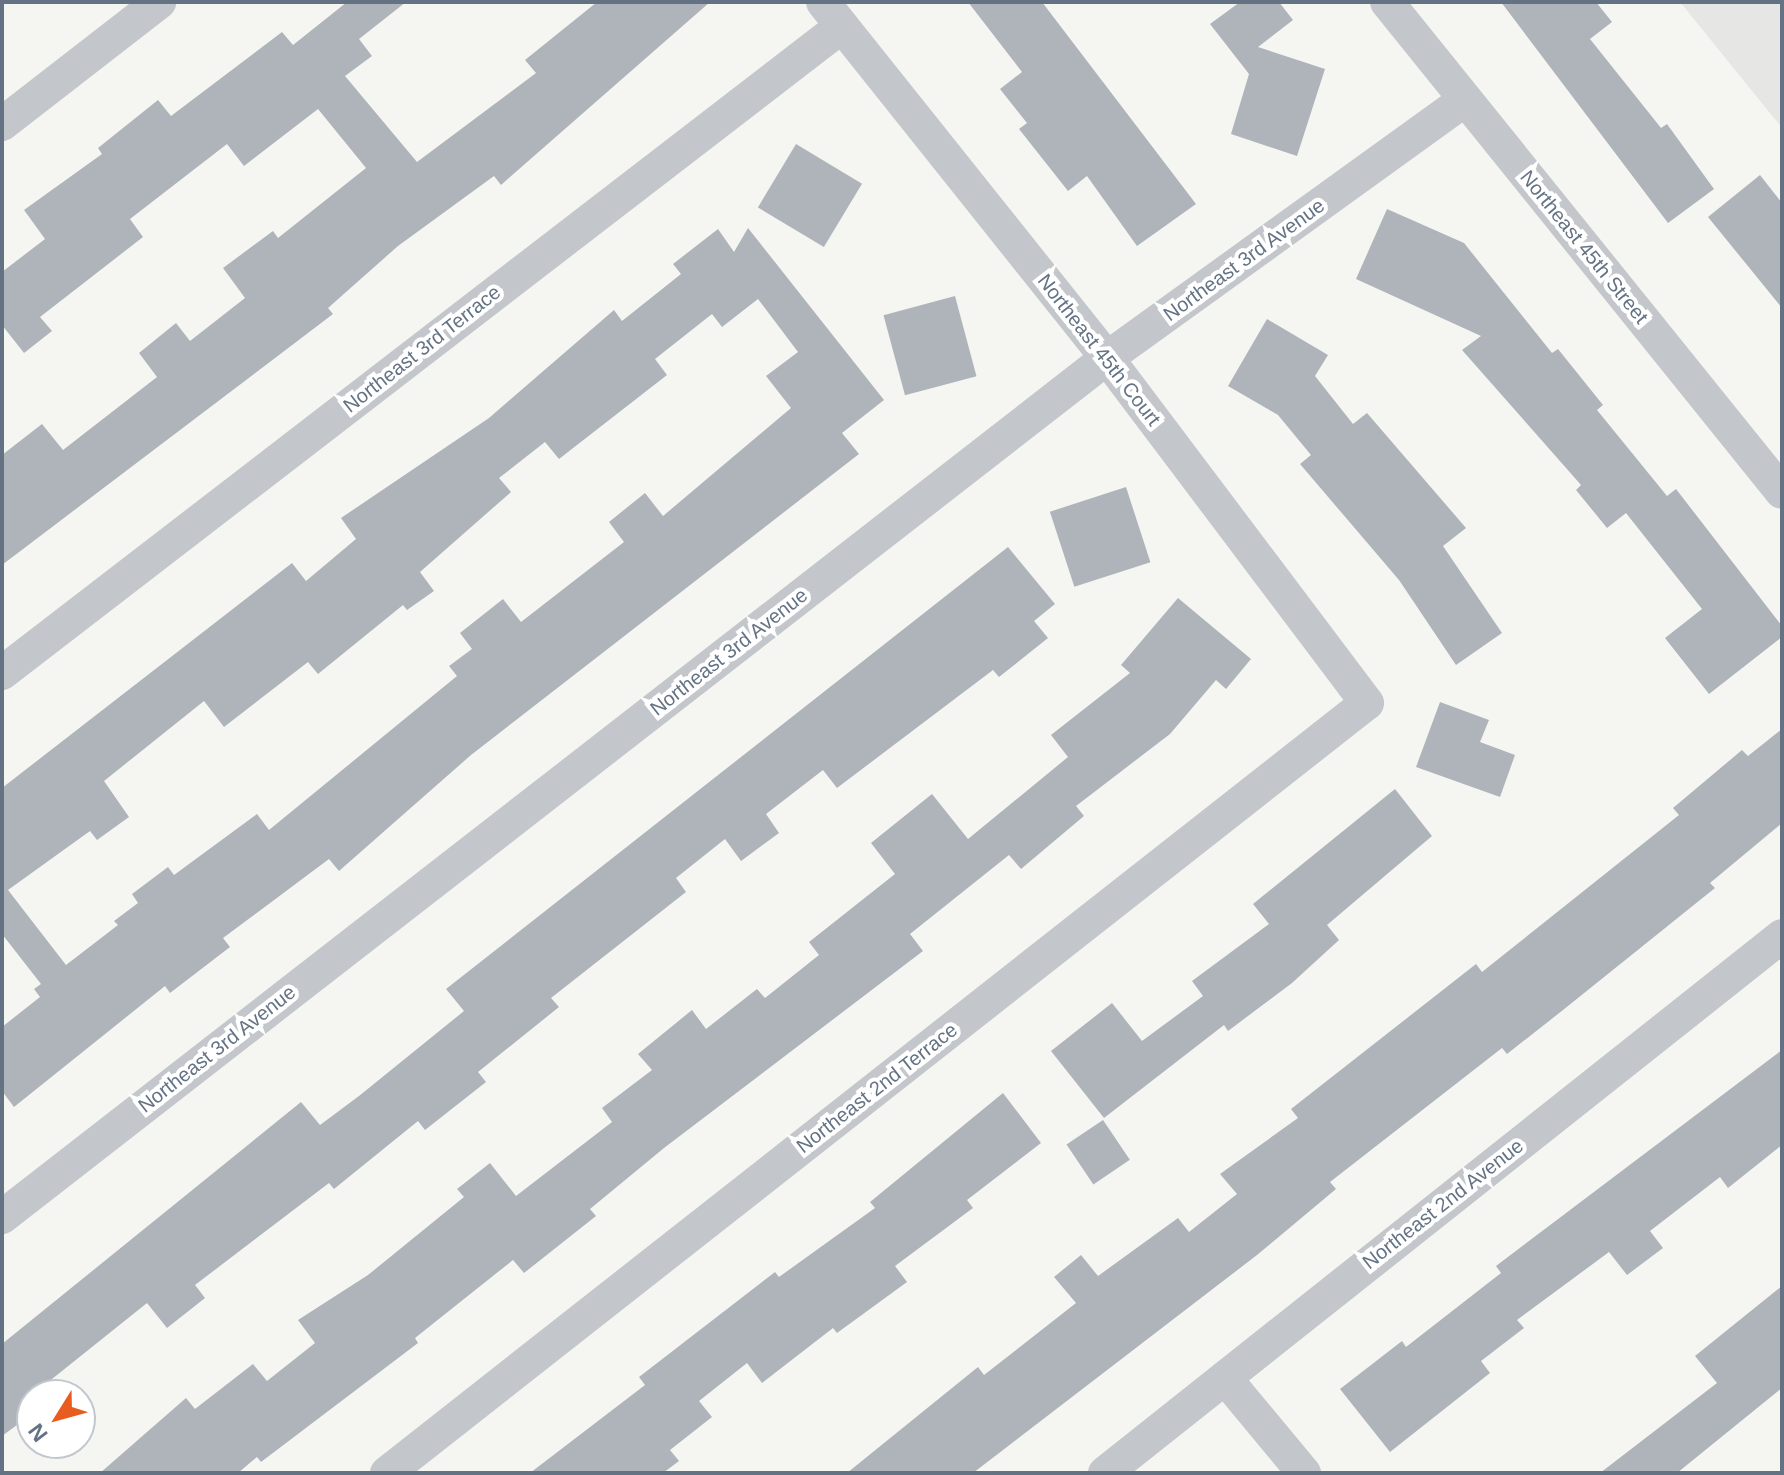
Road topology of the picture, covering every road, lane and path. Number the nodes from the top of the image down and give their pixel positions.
1 (159, 2) edge
2 (1387, 2) edge
3 (832, 14) edge
4 (1465, 100) junction
5 (2, 124) edge
6 (1107, 358) junction
7 (1782, 492) edge
8 (2, 673) edge
9 (1367, 703) joint
10 (1782, 936) edge
11 (2, 1217) edge
12 (1225, 1378) junction
13 (387, 1473) edge
14 (1105, 1473) edge
15 (1304, 1473) edge

1 - 5 street
2 - 4 street, Northeast 45th Street
3 - 6 street, Northeast 45th Court
3 - 8 street, Northeast 3rd Terrace
4 - 6 street, Northeast 3rd Avenue
4 - 7 street, Northeast 45th Street
6 - 9 street, Northeast 45th Court
6 - 11 street, Northeast 3rd Avenue
9 - 13 street, Northeast 2nd Terrace
10 - 12 street, Northeast 2nd Avenue
12 - 14 street, Northeast 2nd Avenue
12 - 15 street

